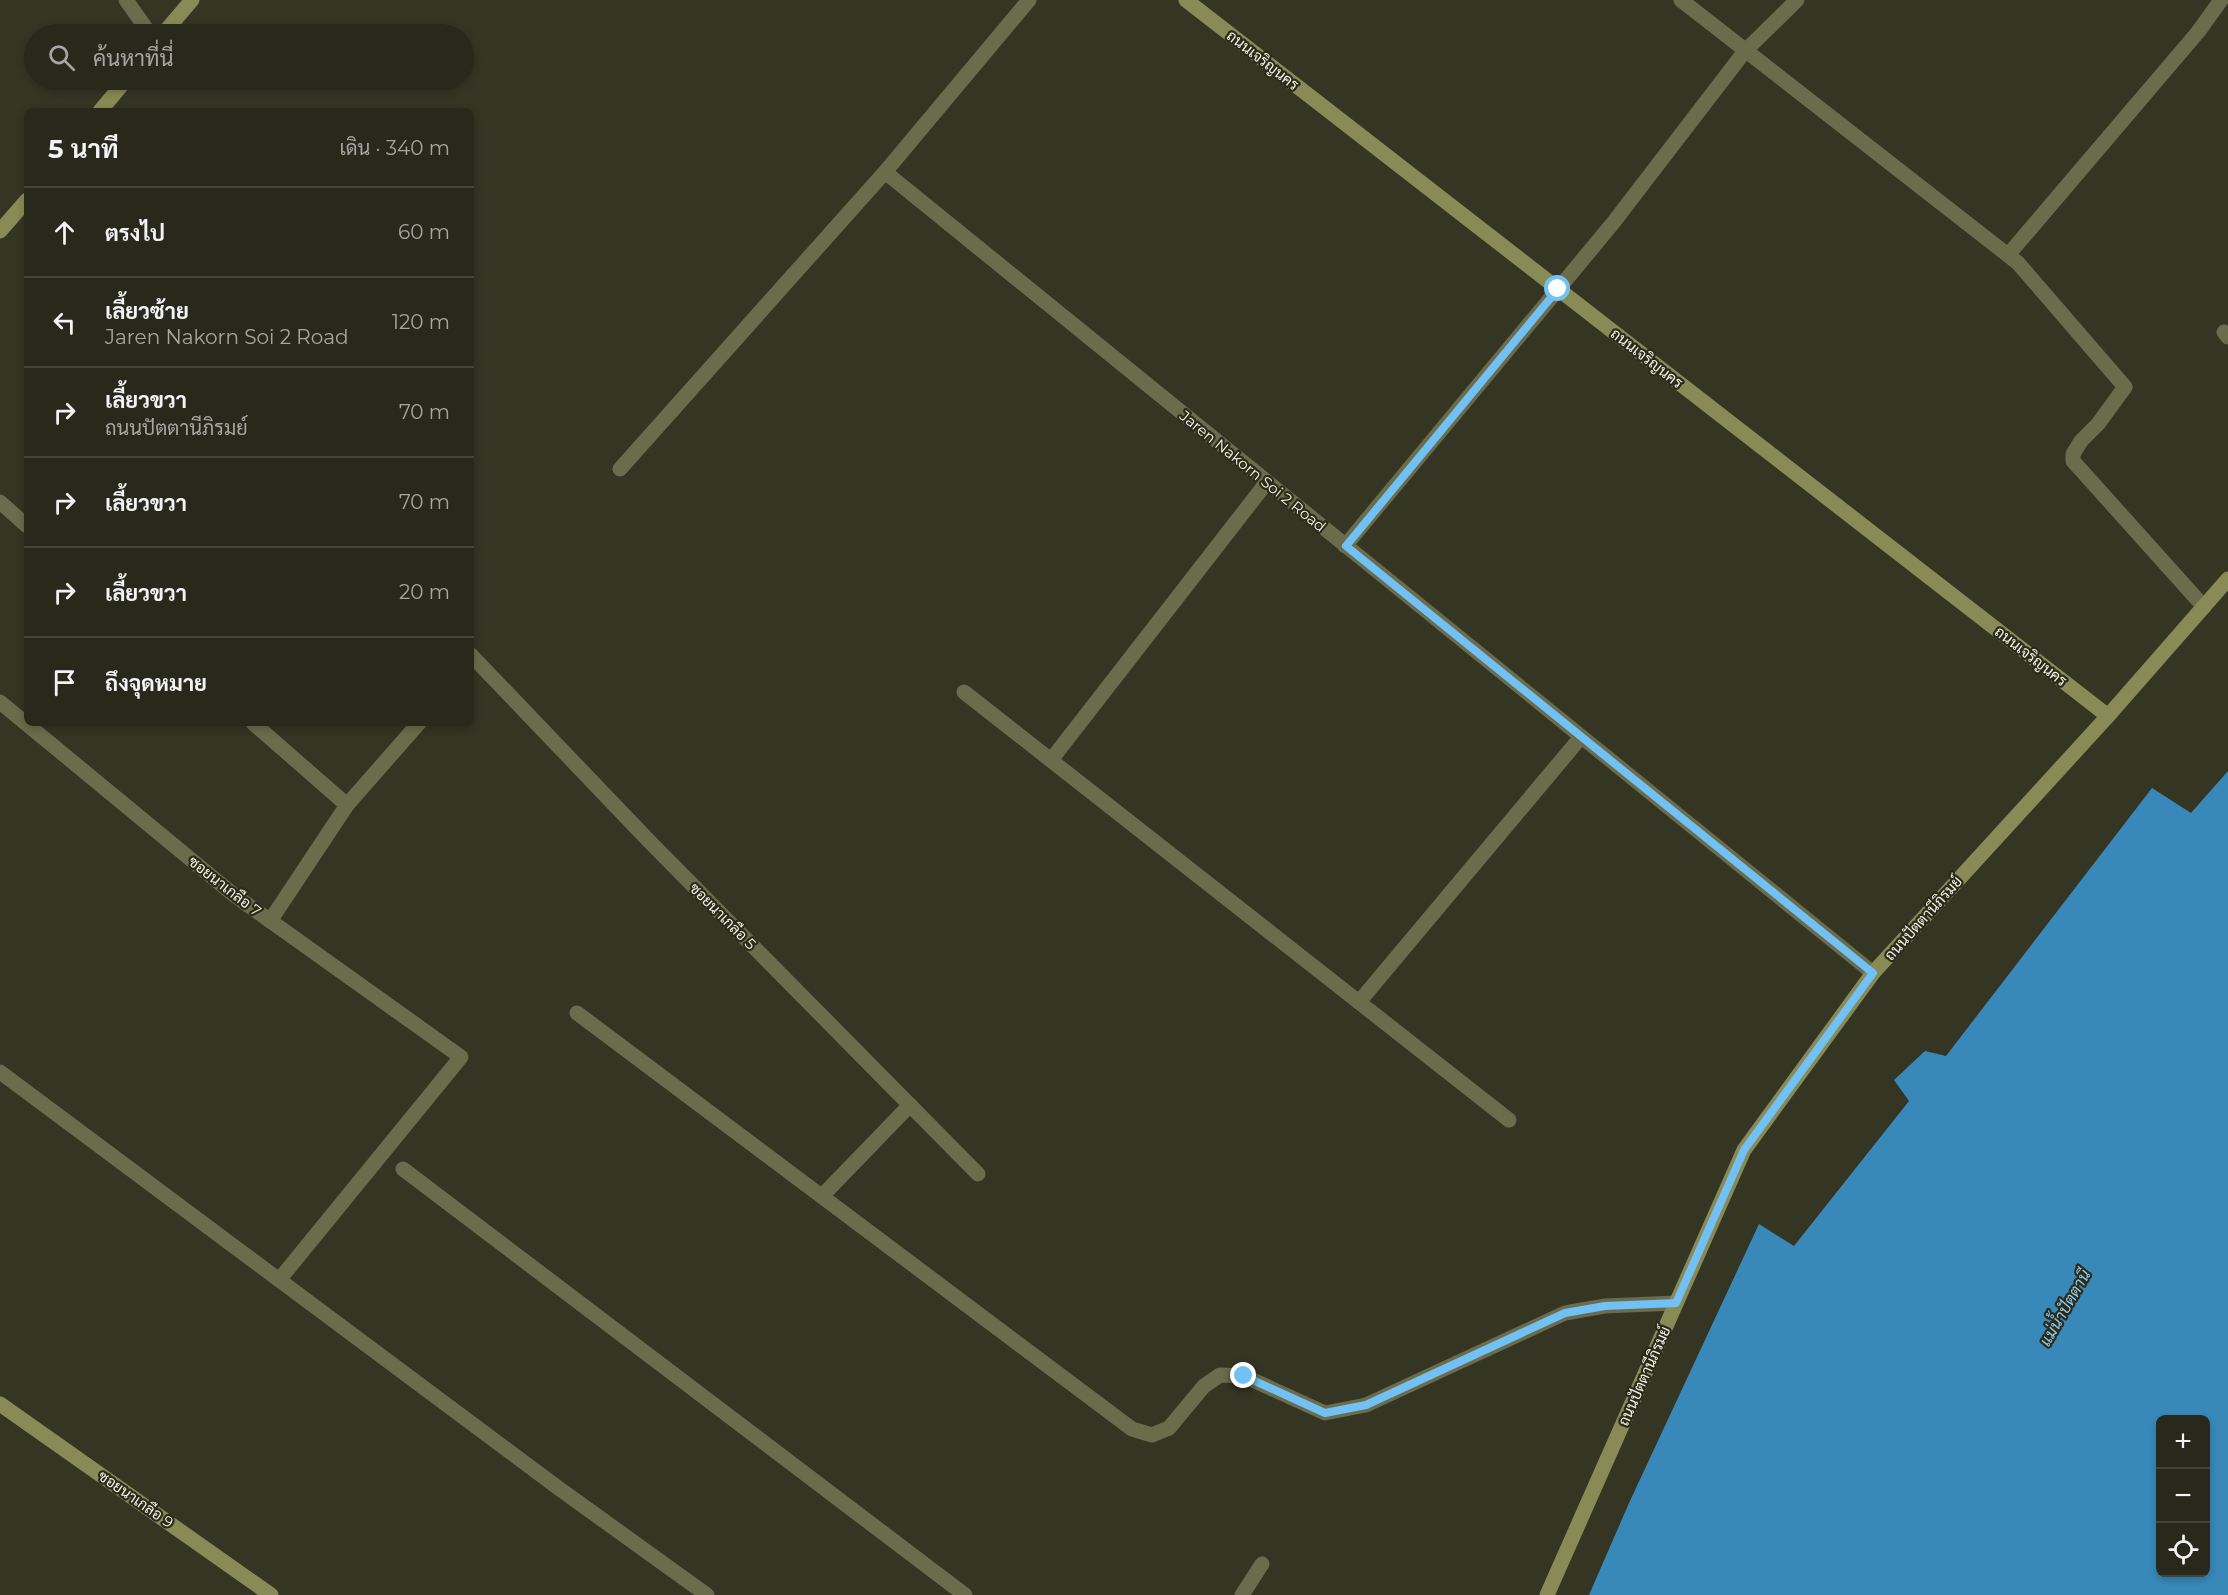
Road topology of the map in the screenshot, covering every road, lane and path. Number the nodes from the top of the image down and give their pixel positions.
1 (126, 0) edge
2 (192, 0) edge
3 (1029, 0) edge
4 (1186, 0) edge
5 (1681, 0) edge
6 (1797, 0) edge
7 (2221, 0) edge
8 (143, 24) edge
9 (172, 24) edge
10 (1745, 51) junction
11 (118, 90) edge
12 (103, 108) edge
13 (885, 172) junction
14 (24, 205) edge
15 (0, 231) edge
16 (2008, 255) junction
17 (1558, 289) junction
18 (620, 469) dead end
19 (1267, 483) junction
20 (0, 502) edge
21 (24, 523) edge
22 (1346, 546) junction
23 (2228, 579) edge
24 (2204, 607) junction
25 (474, 662) edge
26 (964, 692) dead end
27 (0, 702) edge
28 (2109, 716) junction
29 (24, 722) edge
30 (29, 726) edge
31 (256, 726) edge
32 (416, 726) edge
33 (1581, 737) junction
34 (1051, 760) junction
35 (347, 805) junction
36 (270, 921) junction
37 (1873, 973) junction
38 (1359, 1002) junction
39 (577, 1012) dead end
40 (0, 1072) edge
41 (910, 1105) junction
42 (1509, 1120) dead end
43 (403, 1169) dead end
44 (978, 1174) dead end
45 (822, 1196) junction
46 (279, 1280) junction
47 (1676, 1303) junction
48 (0, 1404) edge
49 (1262, 1564) dead end
50 (271, 1595) edge
51 (707, 1595) edge
52 (965, 1595) edge
53 (1242, 1595) edge
54 (1547, 1595) edge

1 - 8 street
2 - 9 street
3 - 13 street
4 - 17 street, ถนนเจริญนคร
5 - 10 street
6 - 10 street
7 - 16 street
10 - 16 street
10 - 17 street
11 - 12 street
13 - 18 street
13 - 19 street, Jaren Nakorn Soi 2 Road
14 - 15 street
16 - 24 street
17 - 22 street
17 - 28 street, ถนนเจริญนคร
19 - 22 street, Jaren Nakorn Soi 2 Road
19 - 34 street
20 - 21 street
22 - 33 street, Jaren Nakorn Soi 2 Road
23 - 24 street, ถนนปัตตานีภิรมย์
24 - 28 street, ถนนปัตตานีภิรมย์
25 - 41 street, ซอยนาเกลือ 5
26 - 34 street
27 - 29 street, ซอยนาเกลือ 7
28 - 37 street, ถนนปัตตานีภิรมย์
30 - 36 street, ซอยนาเกลือ 7
31 - 35 street
32 - 35 street
33 - 37 street, Jaren Nakorn Soi 2 Road
33 - 38 street
34 - 38 street
35 - 36 street
36 - 46 street, ซอยนาเกลือ 7
37 - 47 street, ถนนปัตตานีภิรมย์
38 - 42 street
39 - 45 street
40 - 46 street
41 - 44 street, ซอยนาเกลือ 5
41 - 45 street
43 - 52 street
45 - 47 street
46 - 51 street
47 - 54 street, ถนนปัตตานีภิรมย์
48 - 50 street, ซอยนาเกลือ 9
49 - 53 street

